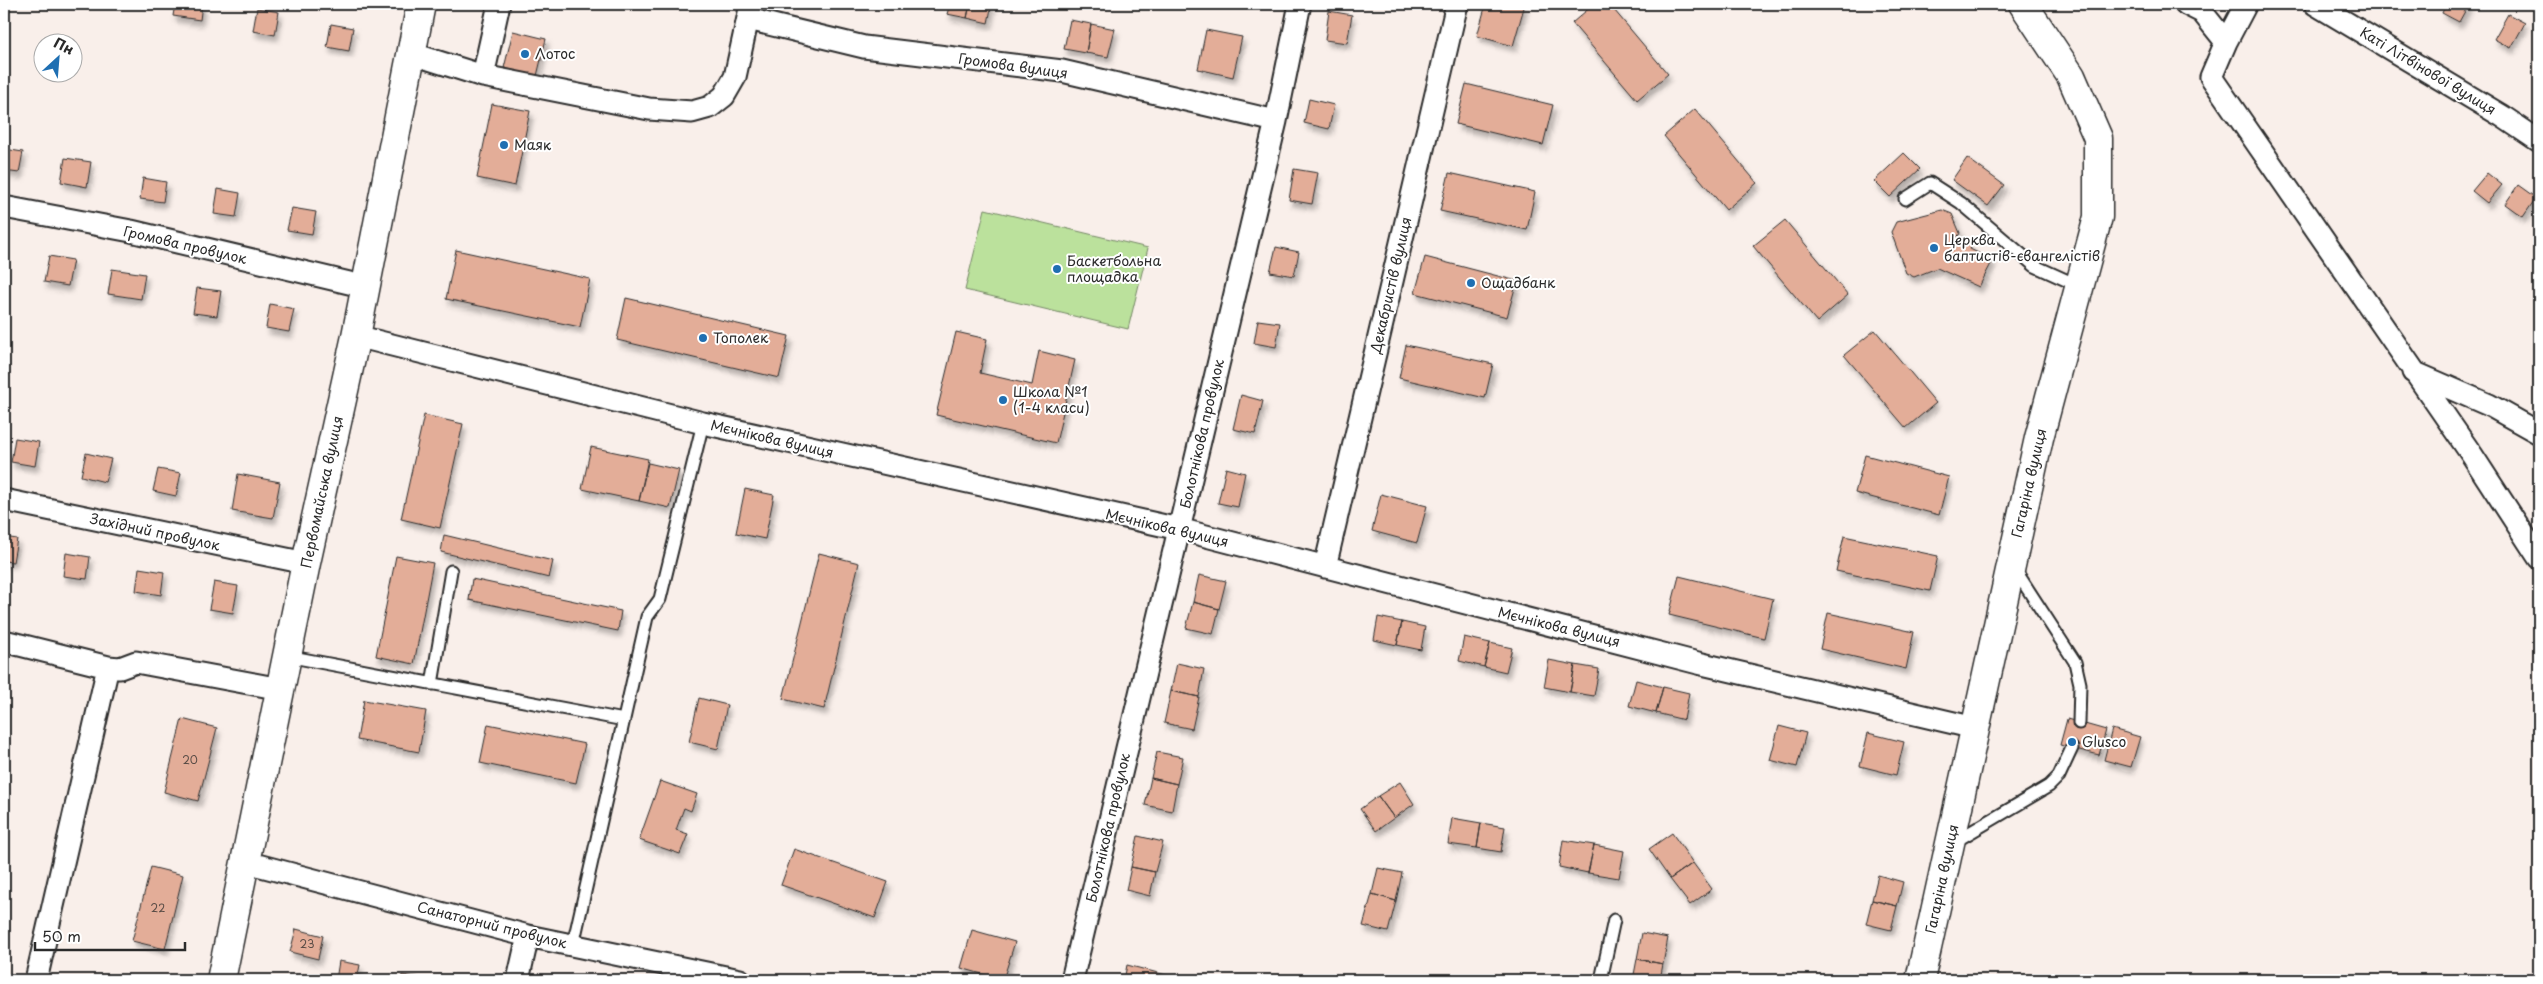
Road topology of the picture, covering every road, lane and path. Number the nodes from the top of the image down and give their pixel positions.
1 (420, 4) edge
2 (499, 4) edge
3 (1300, 4) edge
4 (1457, 4) edge
5 (2023, 4) edge
6 (2186, 4) edge
7 (2246, 4) edge
8 (2316, 4) edge
9 (750, 12) edge
10 (2226, 42) junction
11 (410, 52) junction
12 (483, 76) junction
13 (1276, 121) junction
14 (2539, 141) edge
15 (1905, 199) dead end
16 (4, 207) edge
17 (2079, 286) junction
18 (366, 287) junction
19 (356, 336) junction
20 (2412, 372) junction
21 (704, 423) junction
22 (2539, 433) edge
23 (4, 500) edge
24 (1179, 529) junction
25 (2539, 558) edge
26 (306, 563) junction
27 (2011, 563) junction
28 (1324, 567) junction
29 (451, 571) dead end
30 (4, 641) edge
31 (287, 656) junction
32 (108, 667) junction
33 (432, 684) junction
34 (281, 689) junction
35 (624, 720) junction
36 (2079, 723) dead end
37 (1975, 728) junction
38 (2072, 748) dead end
39 (1950, 844) junction
40 (246, 862) junction
41 (1614, 920) dead end
42 (528, 936) junction
43 (572, 945) junction
44 (36, 980) edge
45 (221, 980) edge
46 (518, 980) edge
47 (740, 980) edge
48 (1072, 980) edge
49 (1601, 980) edge
50 (1920, 980) edge

1 - 11 main road, Первомайська вулиця
2 - 12 street
3 - 13 street, Болотнікова провулок
4 - 28 street, Декабристів вулиця
5 - 17 main road, Гагаріна вулиця
6 - 10 street
7 - 10 street
8 - 14 street, Каті Літвінової вулиця
9 - 12 street
9 - 13 street, Громова вулиця
10 - 20 street
11 - 12 street
11 - 18 main road, Первомайська вулиця
13 - 24 street, Болотнікова провулок
15 - 17 lane
16 - 18 street, Громова провулок
17 - 27 main road, Гагаріна вулиця
18 - 19 main road, Первомайська вулиця
19 - 21 street, Мєчнікова вулиця
19 - 26 main road, Первомайська вулиця
20 - 22 street
20 - 25 street
21 - 24 street, Мєчнікова вулиця
21 - 35 lane
23 - 26 street, Західний провулок
24 - 28 street, Мєчнікова вулиця
24 - 48 street, Болотнікова провулок
26 - 31 main road, Первомайська вулиця
27 - 36 lane
27 - 37 main road, Гагаріна вулиця
28 - 37 street, Мєчнікова вулиця
29 - 33 lane
30 - 32 street
31 - 33 lane
31 - 34 main road, Первомайська вулиця
32 - 34 street
32 - 44 street
33 - 35 lane
34 - 40 main road, Первомайська вулиця
35 - 43 lane
37 - 39 main road, Гагаріна вулиця
38 - 39 lane
39 - 50 main road, Гагаріна вулиця
40 - 42 street, Санаторний провулок
40 - 45 main road, Первомайська вулиця
41 - 49 lane
42 - 43 street, Санаторний провулок
42 - 46 street
43 - 47 street, Санаторний провулок

